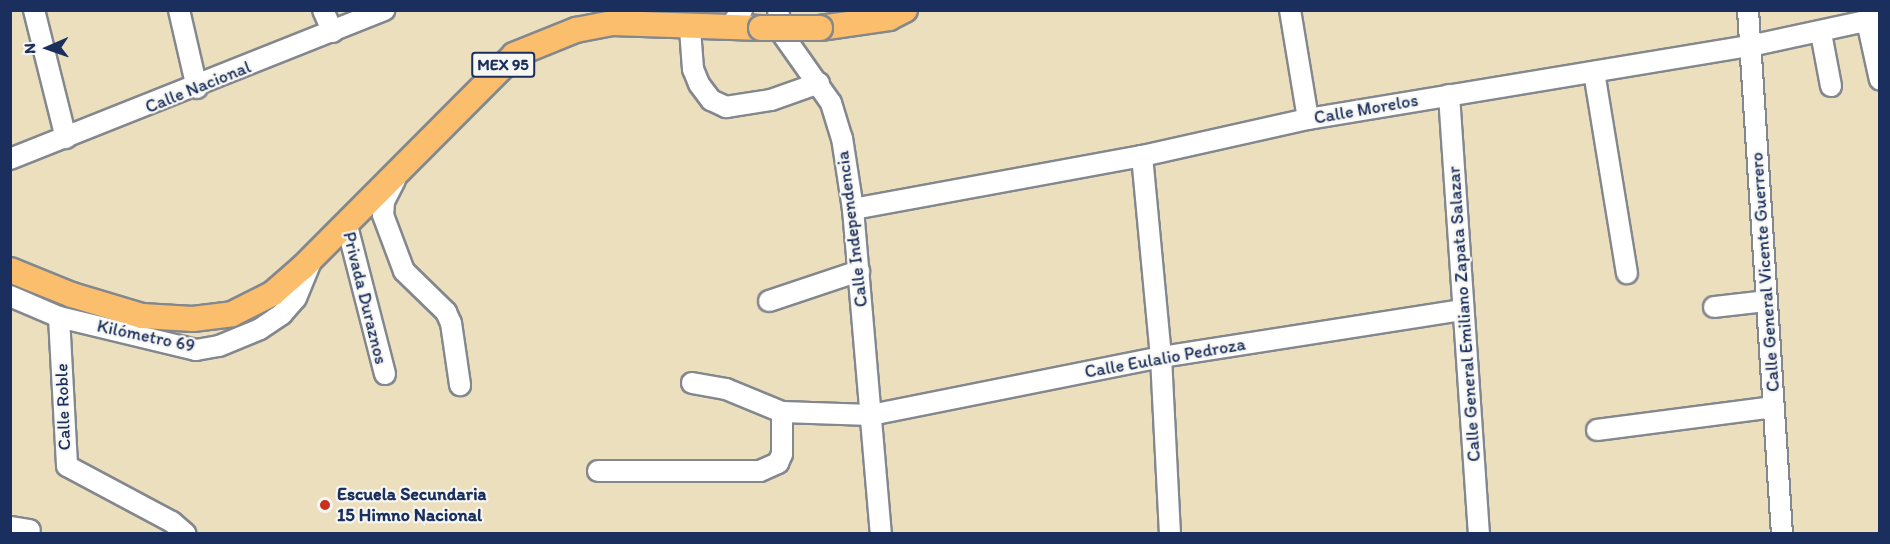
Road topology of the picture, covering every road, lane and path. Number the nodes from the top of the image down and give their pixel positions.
1 (34, 10) edge
2 (179, 10) edge
3 (323, 10) edge
4 (384, 10) edge
5 (778, 10) edge
6 (905, 10) edge
7 (1290, 10) edge
8 (1748, 10) edge
9 (735, 19) edge
10 (1873, 19) edge
11 (690, 28) junction
12 (333, 32) junction
13 (1821, 33) junction
14 (1750, 46) junction
15 (1594, 72) junction
16 (1880, 80) edge
17 (819, 83) junction
18 (1831, 86) dead end
19 (197, 88) junction
20 (1449, 95) junction
21 (1308, 119) junction
22 (66, 138) junction
23 (410, 155) junction
24 (1142, 156) junction
25 (11, 159) edge
26 (853, 209) junction
27 (346, 222) junction
28 (314, 254) junction
29 (10, 270) edge
30 (859, 271) junction
31 (1627, 273) dead end
32 (10, 296) edge
33 (769, 301) dead end
34 (1767, 301) junction
35 (1714, 307) dead end
36 (1462, 310) junction
37 (59, 317) junction
38 (1161, 357) junction
39 (385, 374) dead end
40 (692, 383) dead end
41 (460, 385) dead end
42 (1774, 406) junction
43 (782, 412) junction
44 (871, 415) junction
45 (1597, 430) dead end
46 (598, 471) dead end
47 (186, 534) edge
48 (881, 534) edge
49 (1170, 534) edge
50 (1479, 534) edge
51 (1782, 534) edge

1 - 22 street
2 - 19 street
3 - 12 street
4 - 12 street, Calle Nacional
5 - 17 street, Calle Independencia
6 - 9 main road, MEX 95, bridge
7 - 21 street
8 - 14 street, Calle General Vicente Guerrero
9 - 11 main road, MEX 95
10 - 13 street, Calle Morelos
10 - 16 street
11 - 17 street
11 - 23 main road, MEX 95
12 - 19 street, Calle Nacional
13 - 14 street, Calle Morelos
13 - 18 street
14 - 15 street, Calle Morelos
14 - 34 street, Calle General Vicente Guerrero
15 - 20 street, Calle Morelos
15 - 31 street
17 - 26 street, Calle Independencia
19 - 22 street, Calle Nacional
20 - 21 street, Calle Morelos
20 - 36 street, Calle General Emiliano Zapata Salazar
21 - 24 street, Calle Morelos
22 - 25 street, Calle Nacional
23 - 27 main road, MEX 95
23 - 41 street
24 - 26 street, Calle Morelos
24 - 38 street
26 - 30 street, Calle Independencia
27 - 28 main road, MEX 95
27 - 39 street, Privada Duraznos
28 - 29 main road, MEX 95
28 - 37 street, Kilómetro 69
30 - 33 street
30 - 44 street, Calle Independencia
32 - 37 street, Kilómetro 69
34 - 35 street
34 - 42 street, Calle General Vicente Guerrero
36 - 38 street, Calle Eulalio Pedroza
36 - 50 street, Calle General Emiliano Zapata Salazar
37 - 47 street, Calle Roble
38 - 44 street, Calle Eulalio Pedroza
38 - 49 street
40 - 43 street
42 - 45 street
42 - 51 street, Calle General Vicente Guerrero
43 - 44 street, Calle Eulalio Pedroza
43 - 46 street
44 - 48 street, Calle Independencia

